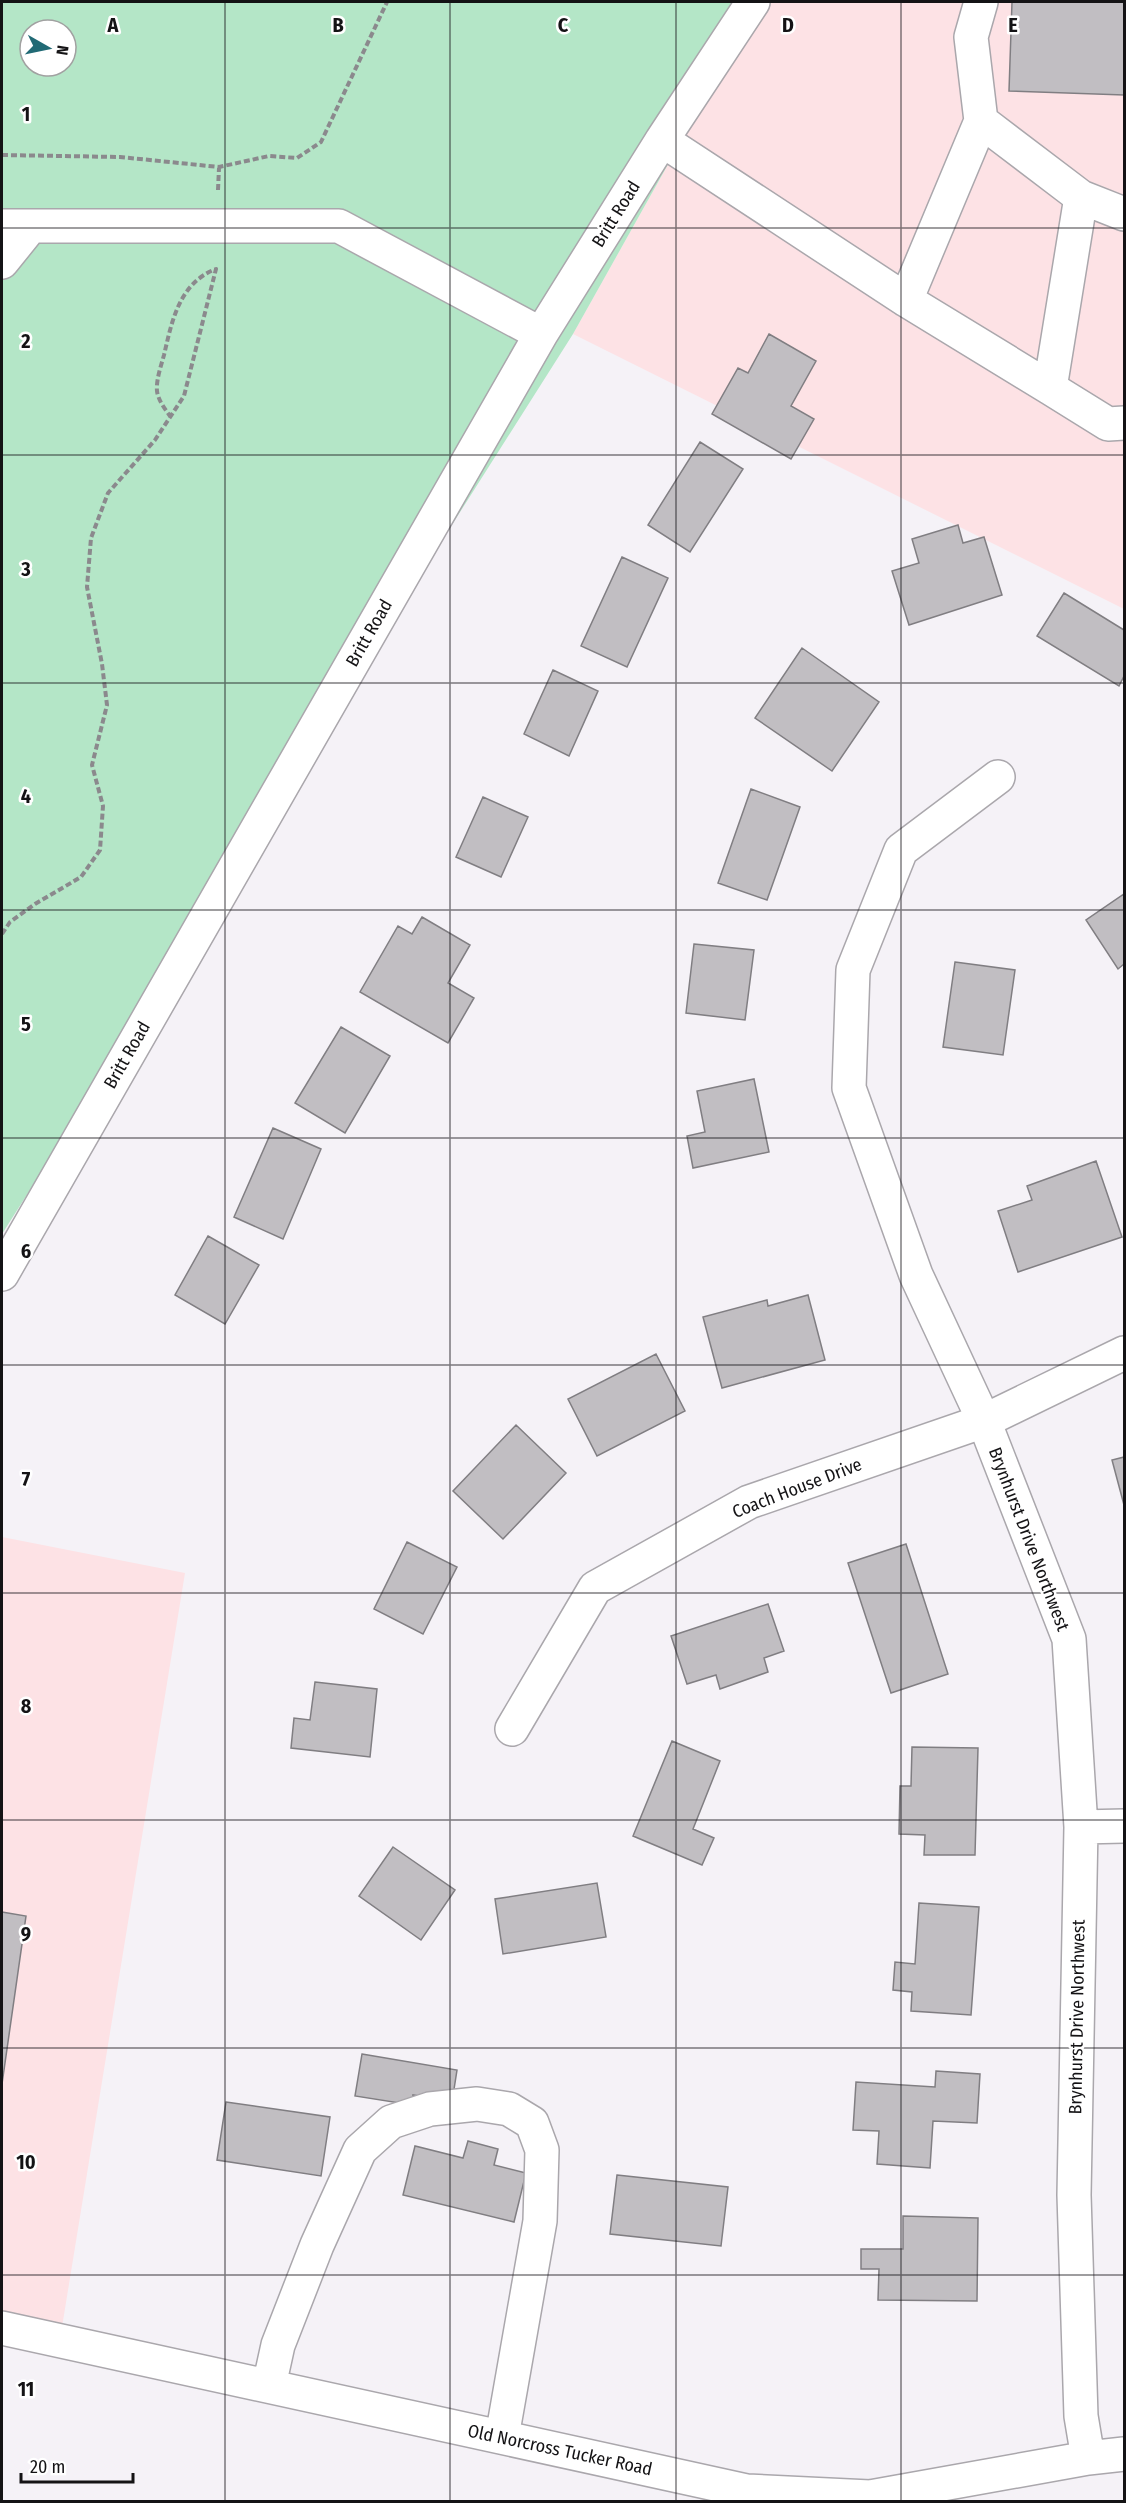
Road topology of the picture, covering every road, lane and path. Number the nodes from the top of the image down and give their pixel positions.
1 (387, 2) edge
2 (753, 2) edge
3 (981, 2) edge
4 (981, 121) junction
5 (662, 140) junction
6 (2, 155) edge
7 (1080, 197) junction
8 (1125, 214) edge
9 (16, 226) edge
10 (2, 262) edge
11 (906, 300) junction
12 (541, 334) junction
13 (1050, 388) junction
14 (170, 416) junction
15 (1125, 423) edge
16 (998, 777) dead end
17 (2, 934) edge
18 (2, 1274) edge
19 (1125, 1353) edge
20 (984, 1421) junction
21 (512, 1730) dead end
22 (1125, 1826) edge
23 (1081, 1827) junction
24 (2, 2328) edge
25 (269, 2386) junction
26 (502, 2437) junction
27 (1125, 2454) edge
28 (1088, 2458) junction

1 - 6 path
2 - 5 street, Britt Road
3 - 4 street
4 - 7 street
4 - 11 street
5 - 11 street
5 - 12 street, Britt Road
7 - 8 street
7 - 13 street
9 - 10 street
9 - 12 street
11 - 13 street
12 - 18 street, Britt Road
13 - 15 street
14 - 14 path
14 - 17 path
16 - 20 street, Brynhurst Drive Northwest
19 - 20 street, Coach House Drive
20 - 21 street, Coach House Drive
20 - 23 street, Brynhurst Drive Northwest
22 - 23 street
23 - 28 street, Brynhurst Drive Northwest
24 - 25 street, Old Norcross Tucker Road
25 - 26 street, Old Norcross Tucker Road
25 - 26 street
26 - 28 street, Old Norcross Tucker Road
27 - 28 street, Old Norcross Tucker Road

